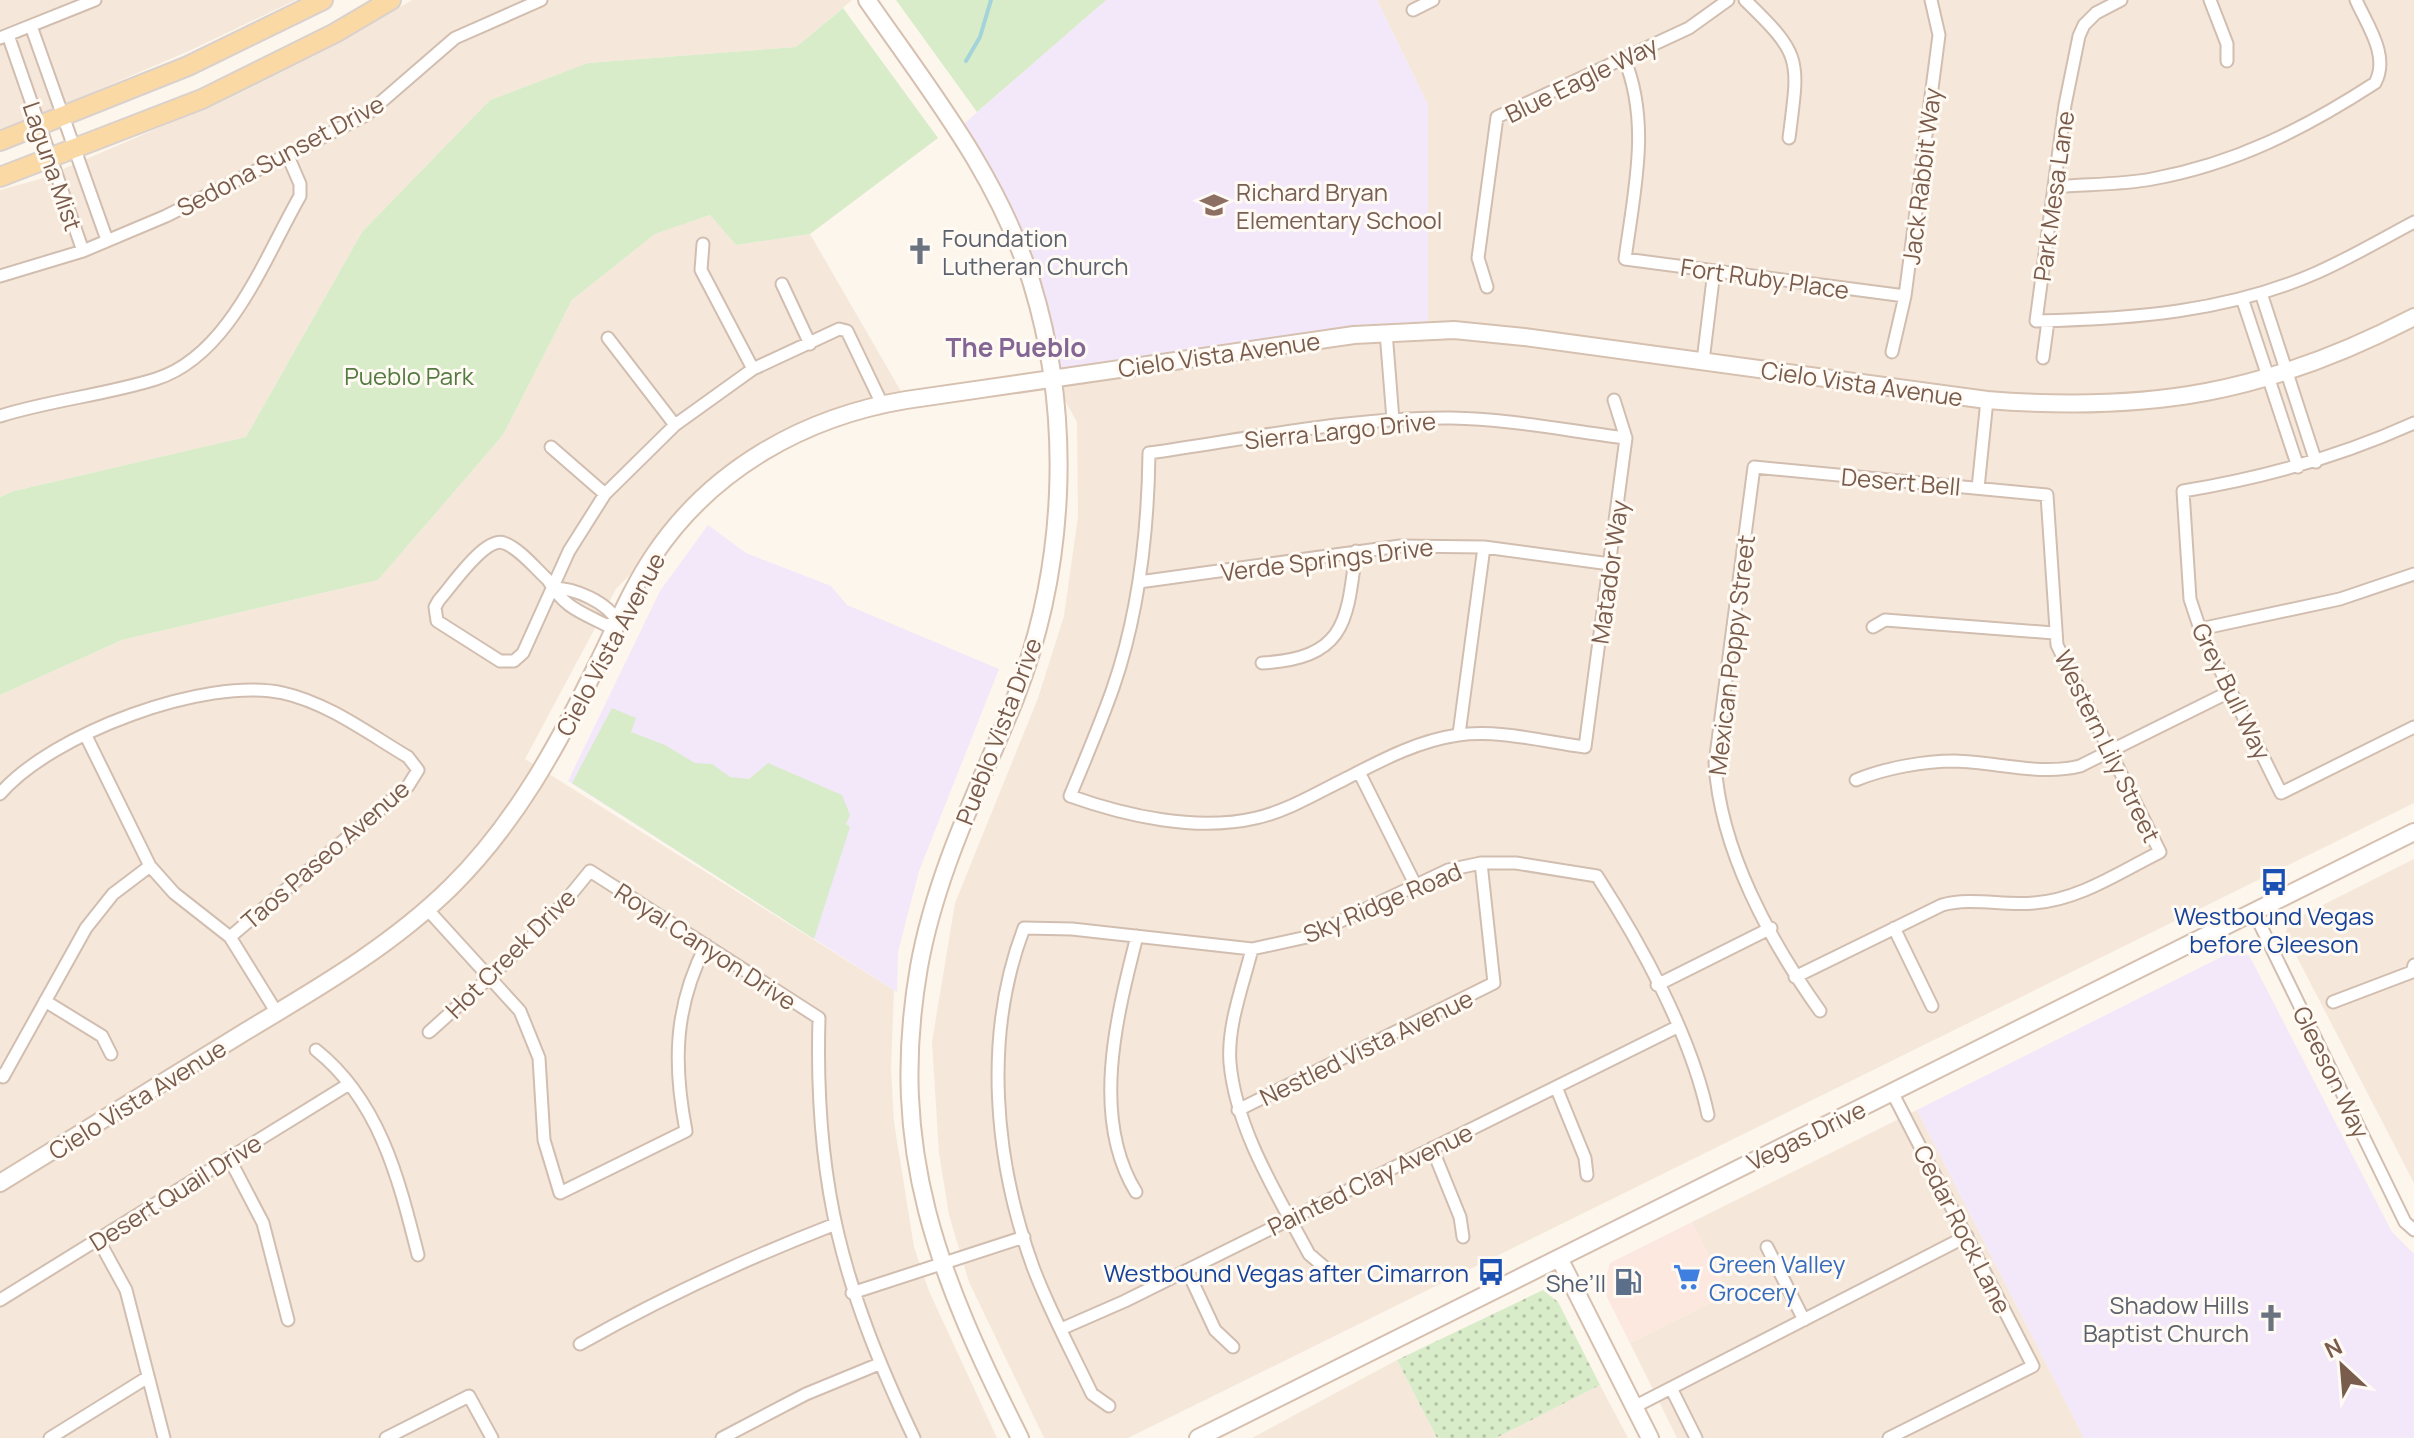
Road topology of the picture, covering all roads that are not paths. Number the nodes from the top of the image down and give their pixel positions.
1 (95, 0) edge
2 (323, 0) edge
3 (391, 0) edge
4 (541, 0) edge
5 (867, 0) edge
6 (1433, 0) edge
7 (1728, 0) edge
8 (1745, 0) edge
9 (1931, 0) edge
10 (2121, 0) edge
11 (2210, 0) edge
12 (2356, 0) edge
13 (1413, 10) dead end
14 (31, 26) junction
15 (4, 37) edge
16 (1624, 58) junction
17 (2227, 61) dead end
18 (62, 118) junction
19 (41, 127) junction
20 (1789, 138) dead end
21 (0, 141) edge
22 (74, 149) junction
23 (287, 154) junction
24 (51, 157) junction
25 (0, 177) edge
26 (2054, 187) junction
27 (2414, 222) edge
28 (107, 240) junction
29 (703, 244) dead end
30 (83, 251) junction
31 (1714, 271) junction
32 (0, 276) edge
33 (782, 284) dead end
34 (1487, 287) dead end
35 (2261, 293) junction
36 (1905, 296) junction
37 (2242, 298) junction
38 (2414, 317) edge
39 (2048, 321) junction
40 (1386, 332) junction
41 (608, 338) dead end
42 (810, 344) junction
43 (1892, 352) dead end
44 (2043, 358) dead end
45 (1703, 361) junction
46 (753, 369) junction
47 (2286, 374) junction
48 (1052, 378) junction
49 (2267, 380) junction
50 (1614, 400) dead end
51 (1987, 400) junction
52 (882, 404) junction
53 (0, 416) edge
54 (1393, 420) junction
55 (2414, 423) edge
56 (675, 425) junction
57 (1626, 438) junction
58 (551, 447) dead end
59 (2316, 462) junction
60 (1754, 467) joint
61 (2298, 467) junction
62 (1978, 488) junction
63 (605, 494) junction
64 (2047, 495) joint
65 (1484, 547) junction
66 (1356, 551) junction
67 (1610, 564) junction
68 (2414, 574) edge
69 (1139, 582) junction
70 (553, 588) junction
71 (589, 599) junction
72 (582, 613) junction
73 (618, 622) junction
74 (1873, 627) dead end
75 (2200, 629) junction
76 (2054, 633) junction
77 (1262, 663) dead end
78 (2231, 691) junction
79 (2414, 727) edge
80 (1459, 734) junction
81 (86, 736) junction
82 (2109, 751) junction
83 (1359, 772) junction
84 (1856, 780) dead end
85 (0, 794) edge
86 (2414, 832) edge
87 (1481, 863) junction
88 (150, 866) junction
89 (590, 871) joint
90 (1415, 884) junction
91 (428, 910) junction
92 (2254, 912) junction
93 (1771, 928) junction
94 (1894, 928) junction
95 (1137, 936) junction
96 (230, 937) junction
97 (706, 945) junction
98 (1252, 949) junction
99 (2413, 971) edge
100 (1795, 977) junction
101 (490, 978) junction
102 (1657, 985) junction
103 (45, 1001) junction
104 (2333, 1002) dead end
105 (1932, 1006) dead end
106 (1820, 1011) dead end
107 (277, 1013) junction
108 (1677, 1027) junction
109 (429, 1032) dead end
110 (316, 1050) dead end
111 (111, 1054) dead end
112 (2, 1076) edge
113 (349, 1084) junction
114 (1556, 1087) junction
115 (1892, 1092) junction
116 (1238, 1110) junction
117 (1708, 1115) dead end
118 (1432, 1148) junction
119 (229, 1158) junction
120 (1587, 1175) dead end
121 (0, 1183) edge
122 (1136, 1192) dead end
123 (1290, 1219) junction
124 (833, 1225) junction
125 (2414, 1230) edge
126 (1967, 1236) junction
127 (1024, 1237) junction
128 (1463, 1237) dead end
129 (98, 1239) junction
130 (1767, 1247) dead end
131 (418, 1255) dead end
132 (1559, 1258) junction
133 (941, 1264) junction
134 (1323, 1266) dead end
135 (1187, 1270) junction
136 (852, 1293) junction
137 (0, 1300) edge
138 (288, 1320) dead end
139 (1804, 1320) junction
140 (1061, 1329) junction
141 (580, 1344) dead end
142 (1233, 1347) dead end
143 (879, 1364) junction
144 (148, 1377) junction
145 (1671, 1388) junction
146 (1109, 1406) dead end
147 (1634, 1407) junction
148 (743, 1433) edge
149 (50, 1438) edge
150 (164, 1438) edge
151 (386, 1438) edge
152 (492, 1438) edge
153 (722, 1438) edge
154 (914, 1438) edge
155 (1020, 1438) edge
156 (1198, 1438) edge
157 (1650, 1438) edge
158 (1696, 1438) edge
159 (1889, 1438) edge

1 - 14 street
2 - 18 main road
3 - 22 main road
4 - 23 street, Sedona Sunset Drive
5 - 48 street, Pueblo Vista Drive
6 - 13 street
7 - 16 street, Blue Eagle Way
8 - 20 street
9 - 36 street, Jack Rabbit Way
10 - 26 street, Park Mesa Lane
11 - 17 street
12 - 26 street
14 - 15 street
14 - 18 street, Laguna Mist
15 - 19 street, Laguna Mist
16 - 31 street, Fort Ruby Place
16 - 34 street, Blue Eagle Way
18 - 19 main road
18 - 22 street, Laguna Mist
19 - 21 main road
19 - 24 street, Laguna Mist
22 - 24 main road
22 - 28 street, Laguna Mist
23 - 28 street, Sedona Sunset Drive
23 - 53 street
24 - 25 main road
24 - 30 street, Laguna Mist
26 - 39 street, Park Mesa Lane
27 - 35 street
28 - 30 street, Sedona Sunset Drive
29 - 46 street
30 - 32 street, Sedona Sunset Drive
31 - 36 street, Fort Ruby Place
31 - 45 street
33 - 42 street
35 - 37 street
35 - 47 street
36 - 43 street, Jack Rabbit Way
37 - 39 street
37 - 49 street
38 - 47 street, Cielo Vista Avenue
39 - 44 street, Park Mesa Lane
40 - 45 street, Cielo Vista Avenue
40 - 48 street, Cielo Vista Avenue
40 - 54 street
41 - 56 street
42 - 46 street
42 - 52 street
45 - 51 street, Cielo Vista Avenue
46 - 56 street
47 - 49 street, Cielo Vista Avenue
47 - 59 street
48 - 52 street, Cielo Vista Avenue
48 - 133 street, Pueblo Vista Drive
49 - 51 street, Cielo Vista Avenue
49 - 61 street
50 - 57 street, Matador Way
51 - 62 street
52 - 73 street, Cielo Vista Avenue
54 - 57 street, Sierra Largo Drive
54 - 69 street, Sierra Largo Drive
55 - 59 street
56 - 63 street
57 - 67 street, Matador Way
58 - 63 street
59 - 61 street
60 - 62 street, Desert Bell
60 - 93 street, Mexican Poppy Street
61 - 75 street, Grey Bull Way
62 - 64 street, Desert Bell
63 - 70 street
64 - 76 street, Western Lily Street
65 - 66 street, Verde Springs Drive
65 - 67 street, Verde Springs Drive
65 - 80 street
66 - 69 street, Verde Springs Drive
66 - 77 street
67 - 80 street, Matador Way
68 - 75 street
69 - 83 street
70 - 70 street
70 - 71 street
70 - 72 street
71 - 72 street
71 - 73 street
72 - 73 street
73 - 91 street, Cielo Vista Avenue
74 - 76 street
75 - 78 street, Grey Bull Way
76 - 82 street, Western Lily Street
78 - 79 street, Grey Bull Way
78 - 82 street
80 - 83 street
81 - 85 street
81 - 88 street
81 - 96 street, Taos Paseo Avenue
82 - 84 street
82 - 94 street, Western Lily Street
83 - 90 street
86 - 92 street, Vegas Drive
87 - 90 street, Sky Ridge Road
87 - 102 street, Sky Ridge Road
87 - 116 street, Nestled Vista Avenue
88 - 96 street
88 - 103 street
89 - 97 street, Royal Canyon Drive
89 - 101 street, Hot Creek Drive
90 - 98 street, Sky Ridge Road
91 - 101 street
91 - 107 street, Cielo Vista Avenue
92 - 115 street, Vegas Drive
92 - 125 street, Gleeson Way
93 - 100 street, Mexican Poppy Street
93 - 102 street
94 - 100 street
94 - 105 street
95 - 98 street, Sky Ridge Road
95 - 122 street
95 - 127 street, Sky Ridge Road
96 - 107 street
97 - 101 street
97 - 124 street, Royal Canyon Drive
98 - 116 street
99 - 104 street
100 - 106 street, Mexican Poppy Street
101 - 109 street, Hot Creek Drive
102 - 108 street
103 - 111 street
103 - 112 street
107 - 121 street, Cielo Vista Avenue
108 - 114 street, Painted Clay Avenue
108 - 117 street
110 - 113 street
113 - 119 street, Desert Quail Drive
113 - 131 street
114 - 118 street, Painted Clay Avenue
114 - 120 street
115 - 126 street, Cedar Rock Lane
115 - 132 street, Vegas Drive
116 - 123 street
118 - 123 street, Painted Clay Avenue
118 - 128 street
119 - 129 street, Desert Quail Drive
119 - 138 street
123 - 134 street
123 - 135 street, Painted Clay Avenue
124 - 136 street, Royal Canyon Drive
124 - 141 street
126 - 139 street
126 - 159 street, Cedar Rock Lane
127 - 133 street
127 - 140 street
129 - 137 street, Desert Quail Drive
129 - 144 street
130 - 139 street
132 - 147 street
132 - 156 street, Vegas Drive
133 - 136 street
133 - 155 street, Pueblo Vista Drive
135 - 140 street, Painted Clay Avenue
135 - 142 street
136 - 143 street, Royal Canyon Drive
139 - 145 street
140 - 146 street
143 - 148 street
143 - 154 street, Royal Canyon Drive
144 - 149 street
144 - 150 street
145 - 147 street
145 - 158 street
147 - 157 street
148 - 153 street
151 - 152 street

